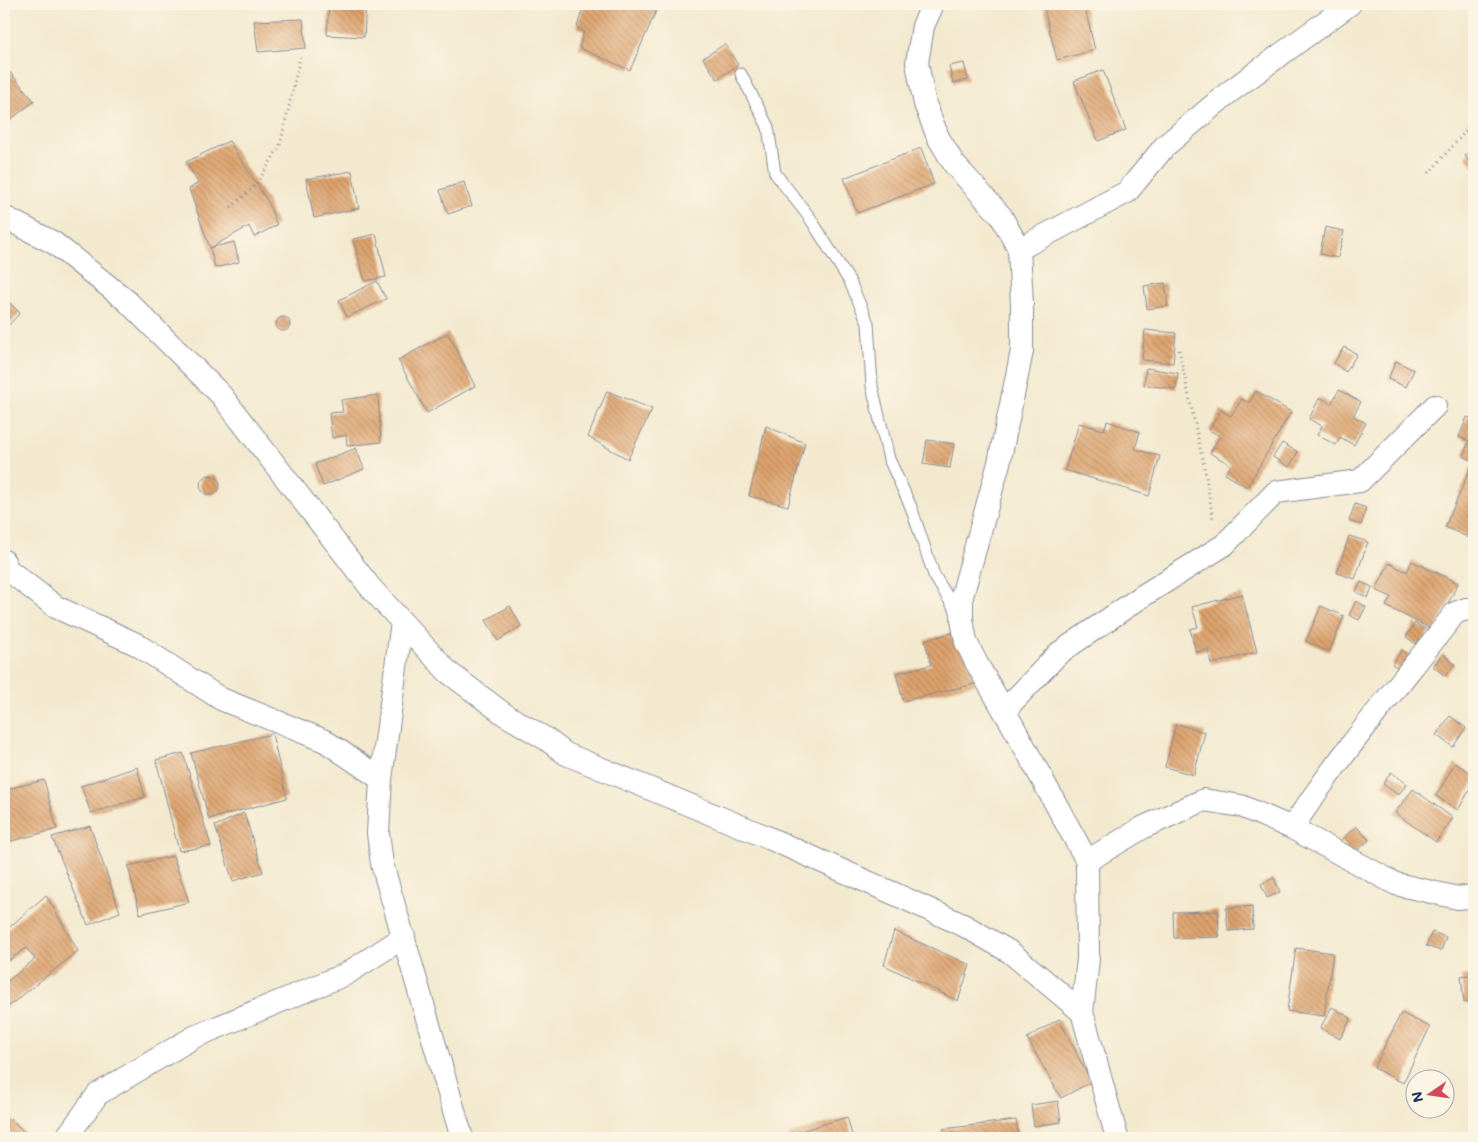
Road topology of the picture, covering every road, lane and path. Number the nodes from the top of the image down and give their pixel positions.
1 (932, 4) edge
2 (1350, 4) edge
3 (300, 57) dead end
4 (741, 74) dead end
5 (1474, 113) edge
6 (1429, 173) dead end
7 (231, 207) dead end
8 (6, 223) edge
9 (1018, 249) junction
10 (1179, 350) dead end
11 (1435, 406) dead end
12 (1224, 545) junction
13 (4, 561) edge
14 (1474, 610) edge
15 (962, 619) junction
16 (402, 622) junction
17 (1004, 711) junction
18 (380, 779) junction
19 (1292, 828) junction
20 (1088, 861) junction
21 (1474, 896) edge
22 (404, 937) junction
23 (1082, 1012) junction
24 (66, 1138) edge
25 (462, 1138) edge
26 (1117, 1138) edge

1 - 9 street
2 - 9 street
3 - 7 path
4 - 15 lane
5 - 6 path
8 - 16 street
9 - 15 street
10 - 12 path
11 - 12 street
12 - 17 street
13 - 18 street
14 - 19 street
15 - 17 street
16 - 18 street
16 - 23 street
17 - 20 street
18 - 22 street
19 - 20 street
19 - 21 street
20 - 23 street
22 - 24 street
22 - 25 street
23 - 26 street

